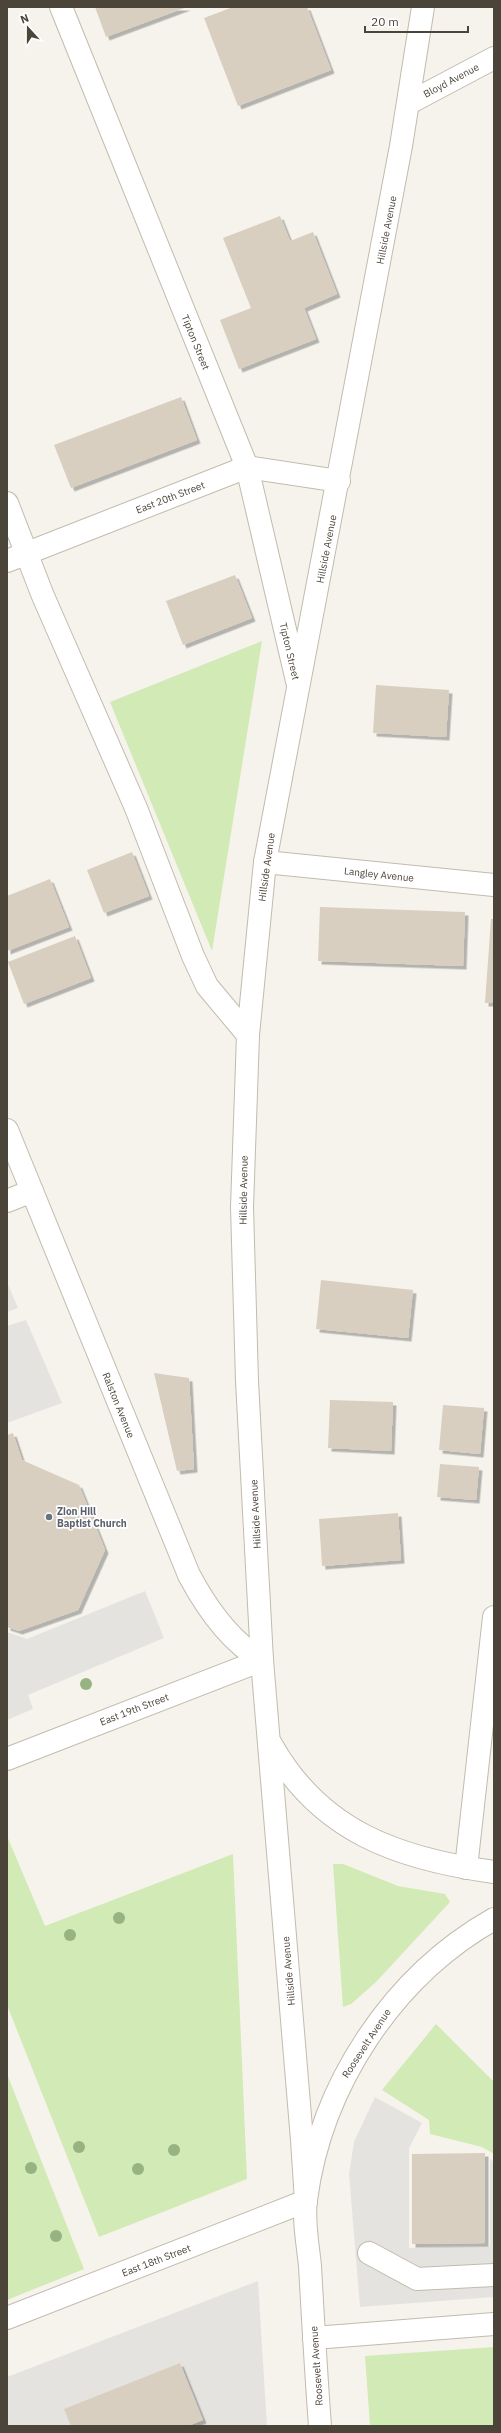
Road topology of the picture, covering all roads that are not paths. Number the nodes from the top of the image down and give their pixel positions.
1 (60, 7) edge
2 (423, 7) edge
3 (494, 58) edge
4 (409, 103) junction
5 (247, 467) junction
6 (339, 481) junction
7 (7, 504) edge
8 (16, 557) edge
9 (299, 688) junction
10 (265, 862) junction
11 (494, 885) edge
12 (248, 1035) junction
13 (7, 1130) edge
14 (32, 1191) junction
15 (7, 1200) edge
16 (494, 1617) edge
17 (262, 1660) junction
18 (269, 1740) junction
19 (7, 1759) edge
20 (466, 1868) junction
21 (494, 1872) edge
22 (494, 1919) edge
23 (306, 2201) junction
24 (369, 2253) dead end
25 (494, 2275) edge
26 (7, 2318) edge
27 (494, 2324) edge
28 (314, 2338) junction
29 (320, 2426) edge

1 - 5 street, Tipton Street
2 - 4 street, Hillside Avenue
3 - 4 street, Bloyd Avenue
4 - 6 street, Hillside Avenue
5 - 6 street
5 - 8 street, East 20th Street
5 - 9 street, Tipton Street
6 - 9 street, Hillside Avenue
7 - 8 street
8 - 12 street
9 - 10 street, Hillside Avenue
10 - 11 street, Langley Avenue
10 - 12 street, Hillside Avenue
12 - 17 street, Hillside Avenue
13 - 14 street, Ralston Avenue
14 - 15 street
14 - 17 street, Ralston Avenue
16 - 20 street
17 - 18 street, Hillside Avenue
17 - 19 street, East 19th Street
18 - 20 street, Hillside Avenue
18 - 23 street, Hillside Avenue
20 - 21 street, Hillside Avenue
22 - 23 street, Roosevelt Avenue
23 - 26 street, East 18th Street
23 - 28 street, Roosevelt Avenue
24 - 25 street
27 - 28 street
28 - 29 street, Roosevelt Avenue

